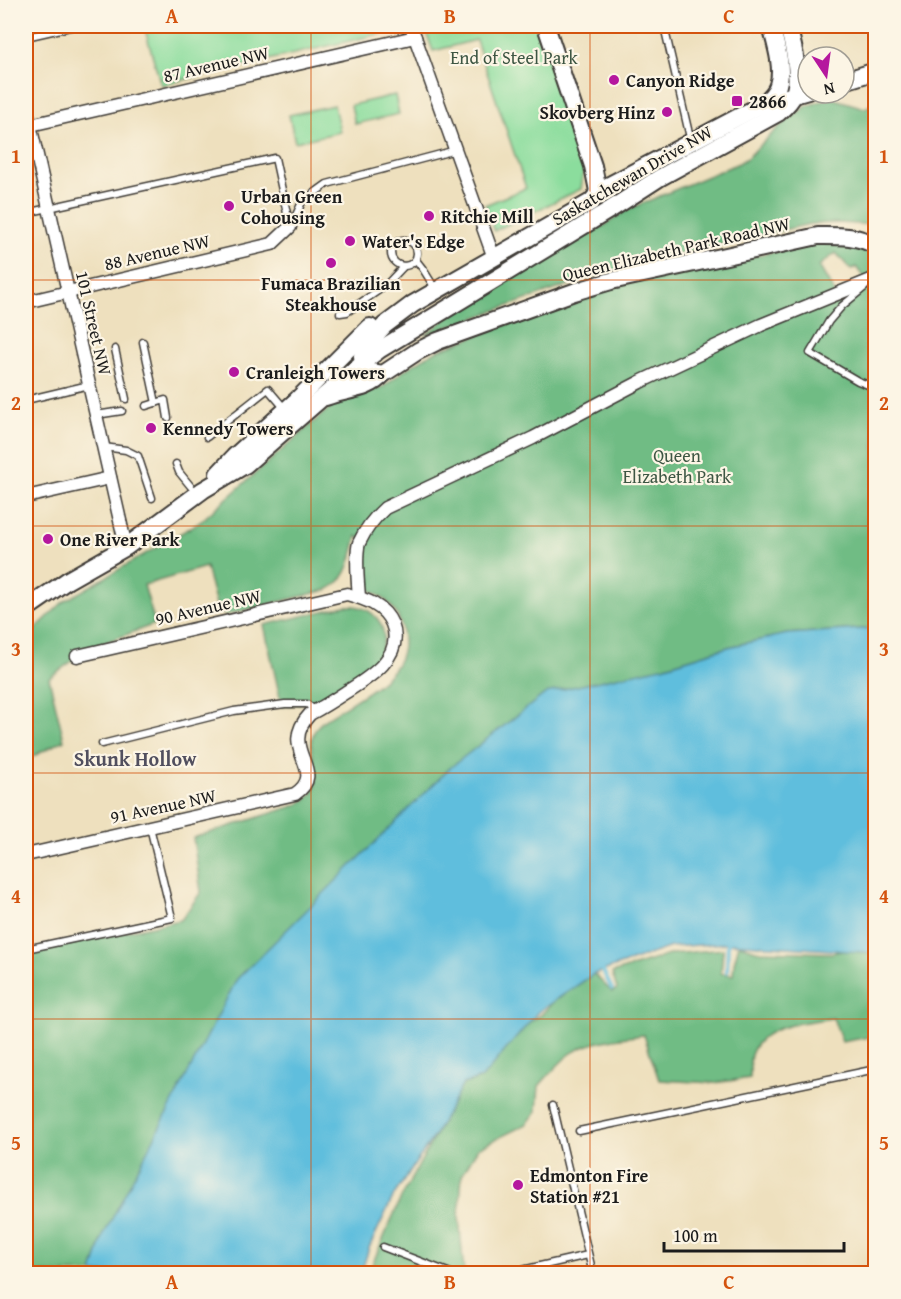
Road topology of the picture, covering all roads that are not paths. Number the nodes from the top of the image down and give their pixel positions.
1 (74, 26) edge
2 (546, 26) edge
3 (664, 26) edge
4 (771, 26) edge
5 (788, 26) edge
6 (413, 31) edge
7 (26, 37) edge
8 (795, 58) joint
9 (876, 71) edge
10 (856, 77) edge
11 (796, 83) edge
12 (796, 94) edge
13 (796, 96) edge
14 (763, 104) junction
15 (26, 107) edge
16 (28, 125) edge
17 (691, 142) junction
18 (456, 150) junction
19 (659, 178) junction
20 (598, 191) junction
21 (49, 208) junction
22 (26, 213) edge
23 (290, 226) junction
24 (876, 246) edge
25 (494, 258) junction
26 (416, 260) junction
27 (404, 266) junction
28 (875, 279) edge
29 (436, 290) junction
30 (68, 292) junction
31 (26, 302) edge
32 (413, 304) junction
33 (340, 313) dead end
34 (143, 342) dead end
35 (115, 350) dead end
36 (363, 362) junction
37 (383, 374) junction
38 (90, 384) junction
39 (876, 388) edge
40 (126, 399) dead end
41 (26, 400) edge
42 (317, 401) junction
43 (156, 403) junction
44 (146, 406) dead end
45 (286, 410) junction
46 (122, 411) dead end
47 (96, 415) junction
48 (168, 418) dead end
49 (207, 437) dead end
50 (103, 447) junction
51 (176, 464) dead end
52 (110, 478) junction
53 (200, 493) junction
54 (26, 497) edge
55 (152, 498) dead end
56 (126, 547) junction
57 (353, 595) junction
58 (26, 609) edge
59 (78, 656) dead end
60 (316, 711) junction
61 (102, 744) dead end
62 (150, 826) junction
63 (26, 855) edge
64 (26, 949) edge
65 (876, 1069) edge
66 (553, 1105) dead end
67 (579, 1131) dead end
68 (383, 1247) dead end
69 (588, 1255) junction
70 (453, 1274) edge
71 (505, 1274) edge
72 (593, 1274) edge

1 - 7 lane
2 - 20 main road
3 - 17 lane
4 - 14 main road
5 - 8 main road
6 - 16 street, 87 Avenue NW
6 - 18 street
8 - 11 main road
9 - 10 main road
12 - 14 main road, Saskatchewan Drive NW
13 - 19 main road, Saskatchewan Drive NW
14 - 17 main road, Saskatchewan Drive NW
15 - 16 street, 101 Street NW
16 - 21 street, 101 Street NW
17 - 20 main road, Saskatchewan Drive NW
18 - 23 lane
18 - 25 street
19 - 20 main road
19 - 36 main road, Saskatchewan Drive NW
20 - 25 main road, Saskatchewan Drive NW
21 - 22 lane
21 - 23 lane
21 - 30 street, 101 Street NW
23 - 30 street, 88 Avenue NW
24 - 37 main road, Queen Elizabeth Park Road NW
25 - 29 main road, Saskatchewan Drive NW
26 - 27 lane
26 - 27 lane
26 - 29 lane
27 - 33 lane
28 - 39 lane
28 - 57 street
29 - 32 main road, Saskatchewan Drive NW
30 - 31 street, 88 Avenue NW
30 - 38 street, 101 Street NW
32 - 36 main road, Saskatchewan Drive NW
32 - 45 main road, Saskatchewan Drive NW
34 - 43 lane
35 - 40 lane
36 - 37 main road
36 - 42 main road, Saskatchewan Drive NW
37 - 42 main road, Queen Elizabeth Park Road NW
38 - 41 lane
38 - 47 street, 101 Street NW
42 - 53 main road, Saskatchewan Drive NW
43 - 44 lane
43 - 48 lane
45 - 49 lane
45 - 53 main road, Saskatchewan Drive NW
46 - 47 lane
47 - 50 street, 101 Street NW
50 - 52 street, 101 Street NW
50 - 55 lane
51 - 53 lane
52 - 54 street
52 - 56 street, 101 Street NW
53 - 56 main road, Saskatchewan Drive NW
56 - 58 main road, Saskatchewan Drive NW
57 - 59 street, 90 Avenue NW
57 - 60 street
60 - 61 lane
60 - 62 street, 91 Avenue NW
62 - 63 street, 91 Avenue NW
62 - 64 lane
65 - 67 lane
66 - 69 lane
68 - 70 lane
69 - 71 lane
69 - 72 lane

